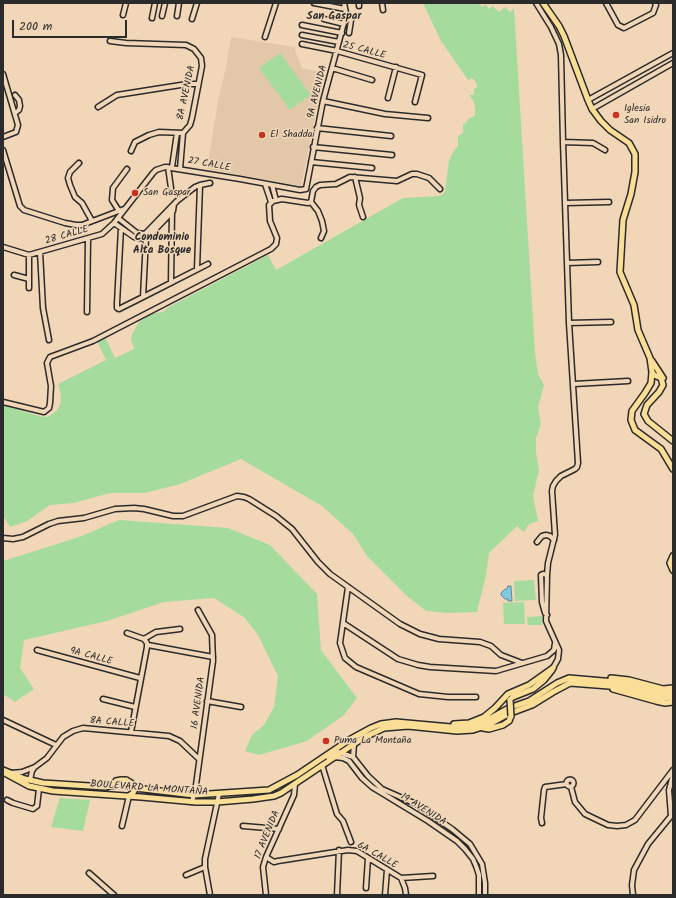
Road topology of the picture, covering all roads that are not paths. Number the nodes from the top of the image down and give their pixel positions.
1 (126, 3) edge
2 (155, 3) edge
3 (165, 3) edge
4 (179, 3) edge
5 (197, 3) edge
6 (276, 3) edge
7 (314, 3) edge
8 (344, 3) edge
9 (382, 3) edge
10 (536, 3) edge
11 (543, 3) edge
12 (606, 3) edge
13 (655, 3) edge
14 (345, 9) junction
15 (383, 10) dead end
16 (123, 15) dead end
17 (162, 16) dead end
18 (177, 16) dead end
19 (152, 18) dead end
20 (192, 19) dead end
21 (346, 19) junction
22 (324, 20) dead end
23 (344, 24) junction
24 (302, 25) dead end
25 (342, 33) junction
26 (349, 33) dead end
27 (302, 35) dead end
28 (265, 37) dead end
29 (110, 41) dead end
30 (339, 42) junction
31 (302, 44) dead end
32 (337, 51) junction
33 (673, 53) edge
34 (673, 63) edge
35 (396, 67) junction
36 (332, 68) junction
37 (3, 74) edge
38 (372, 80) dead end
39 (198, 84) junction
40 (599, 94) junction
41 (16, 95) dead end
42 (388, 98) dead end
43 (588, 100) junction
44 (323, 101) junction
45 (415, 102) dead end
46 (604, 103) junction
47 (98, 107) dead end
48 (592, 109) junction
49 (15, 113) junction
50 (428, 118) dead end
51 (317, 128) junction
52 (177, 133) junction
53 (182, 133) junction
54 (3, 136) edge
55 (391, 136) dead end
56 (562, 142) junction
57 (313, 147) junction
58 (3, 150) edge
59 (605, 150) dead end
60 (131, 151) dead end
61 (392, 155) dead end
62 (5, 161) edge
63 (311, 162) junction
64 (79, 163) dead end
65 (170, 167) junction
66 (372, 168) dead end
67 (126, 169) dead end
68 (180, 169) junction
69 (355, 177) junction
70 (210, 183) dead end
71 (265, 184) junction
72 (200, 185) junction
73 (272, 185) junction
74 (307, 187) joint
75 (171, 188) dead end
76 (440, 189) dead end
77 (276, 200) junction
78 (271, 202) junction
79 (311, 202) junction
80 (609, 202) dead end
81 (174, 203) junction
82 (566, 203) junction
83 (169, 208) junction
84 (125, 209) junction
85 (119, 211) junction
86 (173, 211) junction
87 (363, 217) dead end
88 (118, 218) junction
89 (92, 221) junction
90 (114, 223) junction
91 (121, 228) junction
92 (146, 234) junction
93 (321, 238) dead end
94 (88, 239) junction
95 (146, 239) junction
96 (3, 248) edge
97 (40, 252) junction
98 (29, 255) junction
99 (598, 262) dead end
100 (567, 263) junction
101 (208, 264) dead end
102 (197, 269) junction
103 (14, 275) dead end
104 (29, 279) junction
105 (170, 283) junction
106 (29, 288) dead end
107 (143, 297) junction
108 (87, 312) dead end
109 (611, 322) dead end
110 (569, 323) junction
111 (49, 340) dead end
112 (650, 358) junction
113 (652, 377) junction
114 (628, 381) dead end
115 (574, 384) junction
116 (663, 385) junction
117 (3, 402) edge
118 (673, 441) edge
119 (673, 469) edge
120 (3, 538) edge
121 (554, 540) junction
122 (537, 542) dead end
123 (673, 556) edge
124 (673, 570) edge
125 (348, 587) junction
126 (198, 610) dead end
127 (342, 623) junction
128 (180, 628) dead end
129 (127, 634) dead end
130 (144, 639) junction
131 (555, 642) junction
132 (148, 645) junction
133 (37, 650) dead end
134 (213, 657) junction
135 (522, 663) junction
136 (553, 668) junction
137 (140, 678) junction
138 (605, 681) junction
139 (609, 686) junction
140 (673, 688) edge
141 (673, 692) edge
142 (476, 697) dead end
143 (673, 697) edge
144 (103, 699) dead end
145 (207, 701) junction
146 (673, 702) edge
147 (135, 707) junction
148 (241, 707) dead end
149 (3, 720) edge
150 (425, 724) junction
151 (482, 728) junction
152 (372, 730) junction
153 (131, 732) junction
154 (362, 736) junction
155 (354, 744) junction
156 (56, 745) junction
157 (340, 752) junction
158 (333, 757) junction
159 (352, 757) junction
160 (199, 759) junction
161 (322, 765) junction
162 (35, 767) junction
163 (309, 770) junction
164 (673, 770) edge
165 (3, 771) edge
166 (11, 773) junction
167 (325, 775) junction
168 (673, 775) edge
169 (30, 780) junction
170 (284, 782) junction
171 (295, 784) junction
172 (112, 786) junction
173 (132, 787) junction
174 (39, 789) junction
175 (219, 794) junction
176 (113, 795) junction
177 (194, 795) junction
178 (129, 796) junction
179 (7, 800) dead end
180 (192, 802) junction
181 (217, 802) junction
182 (542, 823) dead end
183 (122, 826) dead end
184 (244, 826) dead end
185 (279, 829) junction
186 (351, 842) dead end
187 (340, 850) junction
188 (266, 857) junction
189 (368, 858) junction
190 (205, 868) junction
191 (387, 870) junction
192 (89, 873) dead end
193 (186, 875) dead end
194 (433, 876) dead end
195 (400, 878) junction
196 (366, 888) dead end
197 (114, 895) edge
198 (210, 895) edge
199 (266, 895) edge
200 (337, 895) edge
201 (385, 895) edge
202 (406, 895) edge
203 (478, 895) edge
204 (485, 895) edge
205 (633, 895) edge

1 - 16 street
2 - 19 street
3 - 17 street
4 - 18 street
5 - 20 street
6 - 28 street
7 - 14 street
8 - 14 street, 9A AVENIDA
9 - 15 street
10 - 56 street
11 - 43 main road
12 - 13 street
14 - 21 street, 9A AVENIDA
21 - 23 street, 9A AVENIDA
21 - 26 street
22 - 23 street
23 - 25 street, 9A AVENIDA
24 - 25 street
25 - 30 street, 9A AVENIDA
27 - 30 street
29 - 39 street, 8A AVENIDA
30 - 32 street, 9A AVENIDA
31 - 32 street, 25 CALLE
32 - 35 street, 25 CALLE
32 - 36 street, 9A AVENIDA
33 - 40 street
34 - 46 street
35 - 42 street
35 - 45 street, 25 CALLE
36 - 38 street
36 - 44 street, 9A AVENIDA
37 - 49 street
39 - 47 street
39 - 53 street, 8A AVENIDA
40 - 43 street
40 - 46 street
41 - 49 street
43 - 48 main road
44 - 50 street
44 - 51 street, 9A AVENIDA
46 - 48 street
48 - 112 main road
49 - 54 street
51 - 55 street
51 - 57 street, 9A AVENIDA
52 - 53 street
52 - 60 street
52 - 65 street, 8A AVENIDA
53 - 68 street, 8A AVENIDA
56 - 59 street
56 - 82 street
57 - 61 street
57 - 63 street, 9A AVENIDA
58 - 62 street
62 - 89 street
63 - 66 street
63 - 74 street, 9A AVENIDA
64 - 89 street
65 - 68 street, 27 CALLE
65 - 75 street, 8A AVENIDA
65 - 84 street
67 - 85 street
68 - 71 street, 27 CALLE
69 - 76 street
69 - 79 street
69 - 87 street
70 - 72 street
71 - 73 street, 27 CALLE
71 - 78 street
72 - 81 street
72 - 102 street
73 - 74 street, 27 CALLE
73 - 77 street
77 - 78 street
77 - 79 street
78 - 117 street
79 - 93 street
80 - 82 street
81 - 83 street
81 - 86 street
82 - 100 street
83 - 86 street
83 - 92 street
84 - 85 street
84 - 88 street, 28 CALLE
85 - 89 street
86 - 95 street
86 - 105 street
88 - 90 street, 28 CALLE
88 - 92 street
90 - 91 street
90 - 94 street, 28 CALLE
91 - 95 street
91 - 107 street
92 - 95 street
94 - 97 street, 28 CALLE
94 - 108 street
95 - 107 street
96 - 98 street
97 - 98 street, 28 CALLE
97 - 111 street
98 - 104 street
99 - 100 street
100 - 110 street
101 - 102 street
102 - 105 street
103 - 104 street
104 - 106 street
105 - 107 street
109 - 110 street
110 - 115 street
112 - 113 main road
112 - 116 main road
113 - 116 main road
113 - 119 main road
114 - 115 street
115 - 121 street
116 - 118 main road
120 - 125 street
121 - 122 street
121 - 131 street
123 - 124 main road
125 - 127 street
125 - 135 street
126 - 134 street, 16 AVENIDA
127 - 135 street
127 - 142 street
128 - 130 street
129 - 130 street
130 - 132 street
131 - 135 street
131 - 136 street
132 - 134 street
132 - 137 street
133 - 137 street, 9A CALLE
134 - 145 street, 16 AVENIDA
136 - 150 main road
136 - 151 main road, bridge
137 - 147 street
138 - 140 main road
138 - 141 main road, BOULEVARD LA MONTAÑA
138 - 150 main road, BOULEVARD LA MONTAÑA
139 - 143 main road, BOULEVARD LA MONTAÑA
139 - 146 main road
139 - 151 main road, BOULEVARD LA MONTAÑA
144 - 147 street
145 - 148 street
145 - 160 street, 16 AVENIDA
147 - 153 street
149 - 156 street
150 - 152 main road, BOULEVARD LA MONTAÑA
151 - 152 main road, BOULEVARD LA MONTAÑA
152 - 154 main road, BOULEVARD LA MONTAÑA
153 - 156 street, 8A CALLE
153 - 160 street, 8A CALLE
154 - 155 main road, BOULEVARD LA MONTAÑA
154 - 163 main road, BOULEVARD LA MONTAÑA
155 - 157 main road, BOULEVARD LA MONTAÑA
155 - 159 street
156 - 162 street, 8A CALLE
157 - 158 main road, BOULEVARD LA MONTAÑA
157 - 159 street, 19 AVENIDA
157 - 163 street
158 - 161 main road, BOULEVARD LA MONTAÑA
158 - 203 street, 19 AVENIDA
159 - 204 street, 19 AVENIDA
160 - 177 street, 16 AVENIDA
161 - 163 main road, BOULEVARD LA MONTAÑA
161 - 167 street
162 - 166 street
162 - 169 street
163 - 167 street
163 - 170 main road, BOULEVARD LA MONTAÑA
163 - 171 main road, BOULEVARD LA MONTAÑA
164 - 182 street
165 - 166 main road, BOULEVARD LA MONTAÑA
165 - 174 main road, BOULEVARD LA MONTAÑA
166 - 169 main road, BOULEVARD LA MONTAÑA
167 - 186 street
168 - 205 street
169 - 172 main road, BOULEVARD LA MONTAÑA
170 - 171 main road
170 - 175 main road, BOULEVARD LA MONTAÑA
171 - 181 main road, BOULEVARD LA MONTAÑA
171 - 185 street, 17 AVENIDA
172 - 173 main road
172 - 176 main road
173 - 177 main road, BOULEVARD LA MONTAÑA
173 - 178 main road
174 - 176 main road, BOULEVARD LA MONTAÑA
174 - 179 street
175 - 177 main road, BOULEVARD LA MONTAÑA
175 - 181 street
176 - 178 main road, BOULEVARD LA MONTAÑA
177 - 180 street, 16 AVENIDA
178 - 180 main road, BOULEVARD LA MONTAÑA
178 - 183 street
180 - 181 main road, BOULEVARD LA MONTAÑA
181 - 190 street
184 - 185 street
185 - 188 street, 17 AVENIDA
187 - 188 street, 6A CALLE
187 - 189 street, 6A CALLE
187 - 200 street
188 - 199 street, 17 AVENIDA
189 - 191 street, 6A CALLE
189 - 196 street
190 - 193 street
190 - 198 street
191 - 195 street, 6A CALLE
191 - 201 street
192 - 197 street
194 - 195 street, 6A CALLE
195 - 202 street

